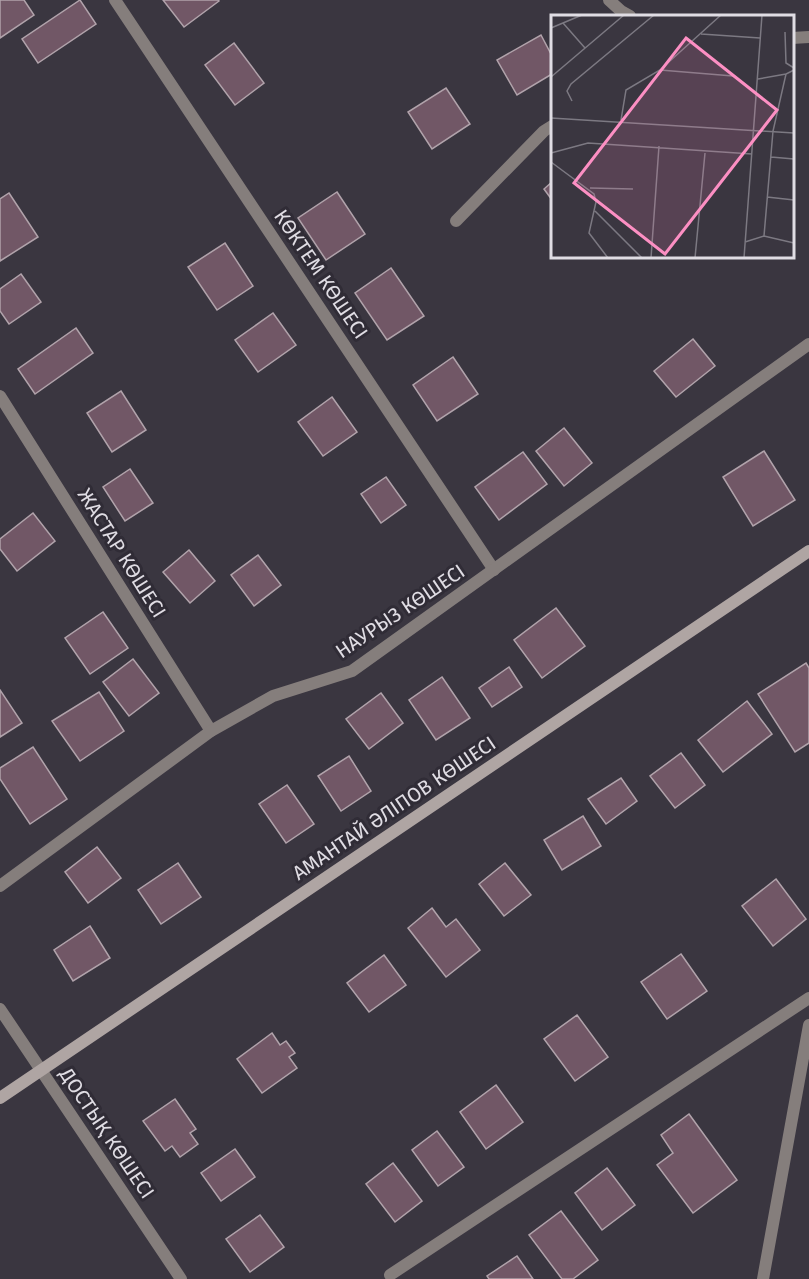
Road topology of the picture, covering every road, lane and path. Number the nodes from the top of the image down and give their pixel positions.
1 (115, 0) edge
2 (609, 0) edge
3 (628, 15) edge
4 (809, 37) edge
5 (794, 38) edge
6 (551, 127) edge
7 (456, 221) dead end
8 (809, 344) edge
9 (0, 396) edge
10 (809, 551) edge
11 (494, 570) junction
12 (211, 731) junction
13 (0, 886) edge
14 (809, 998) edge
15 (0, 1009) edge
16 (809, 1025) edge
17 (41, 1070) junction
18 (0, 1098) edge
19 (390, 1275) dead end
20 (181, 1279) edge
21 (763, 1279) edge

1 - 11 street, КӨКТЕМ КӨШЕСІ
2 - 3 street
4 - 5 street
6 - 7 street
8 - 11 street, НАУРЫЗ КӨШЕСІ
9 - 12 street, ЖАСТАР КӨШЕСІ
10 - 17 main road, АМАНТАЙ ӘЛІПОВ КӨШЕСІ
11 - 12 street, НАУРЫЗ КӨШЕСІ
12 - 13 street, НАУРЫЗ КӨШЕСІ
14 - 19 street
15 - 17 street, ДОСТЫҚ КӨШЕСІ
16 - 21 street
17 - 18 main road, АМАНТАЙ ӘЛІПОВ КӨШЕСІ
17 - 20 street, ДОСТЫҚ КӨШЕСІ

